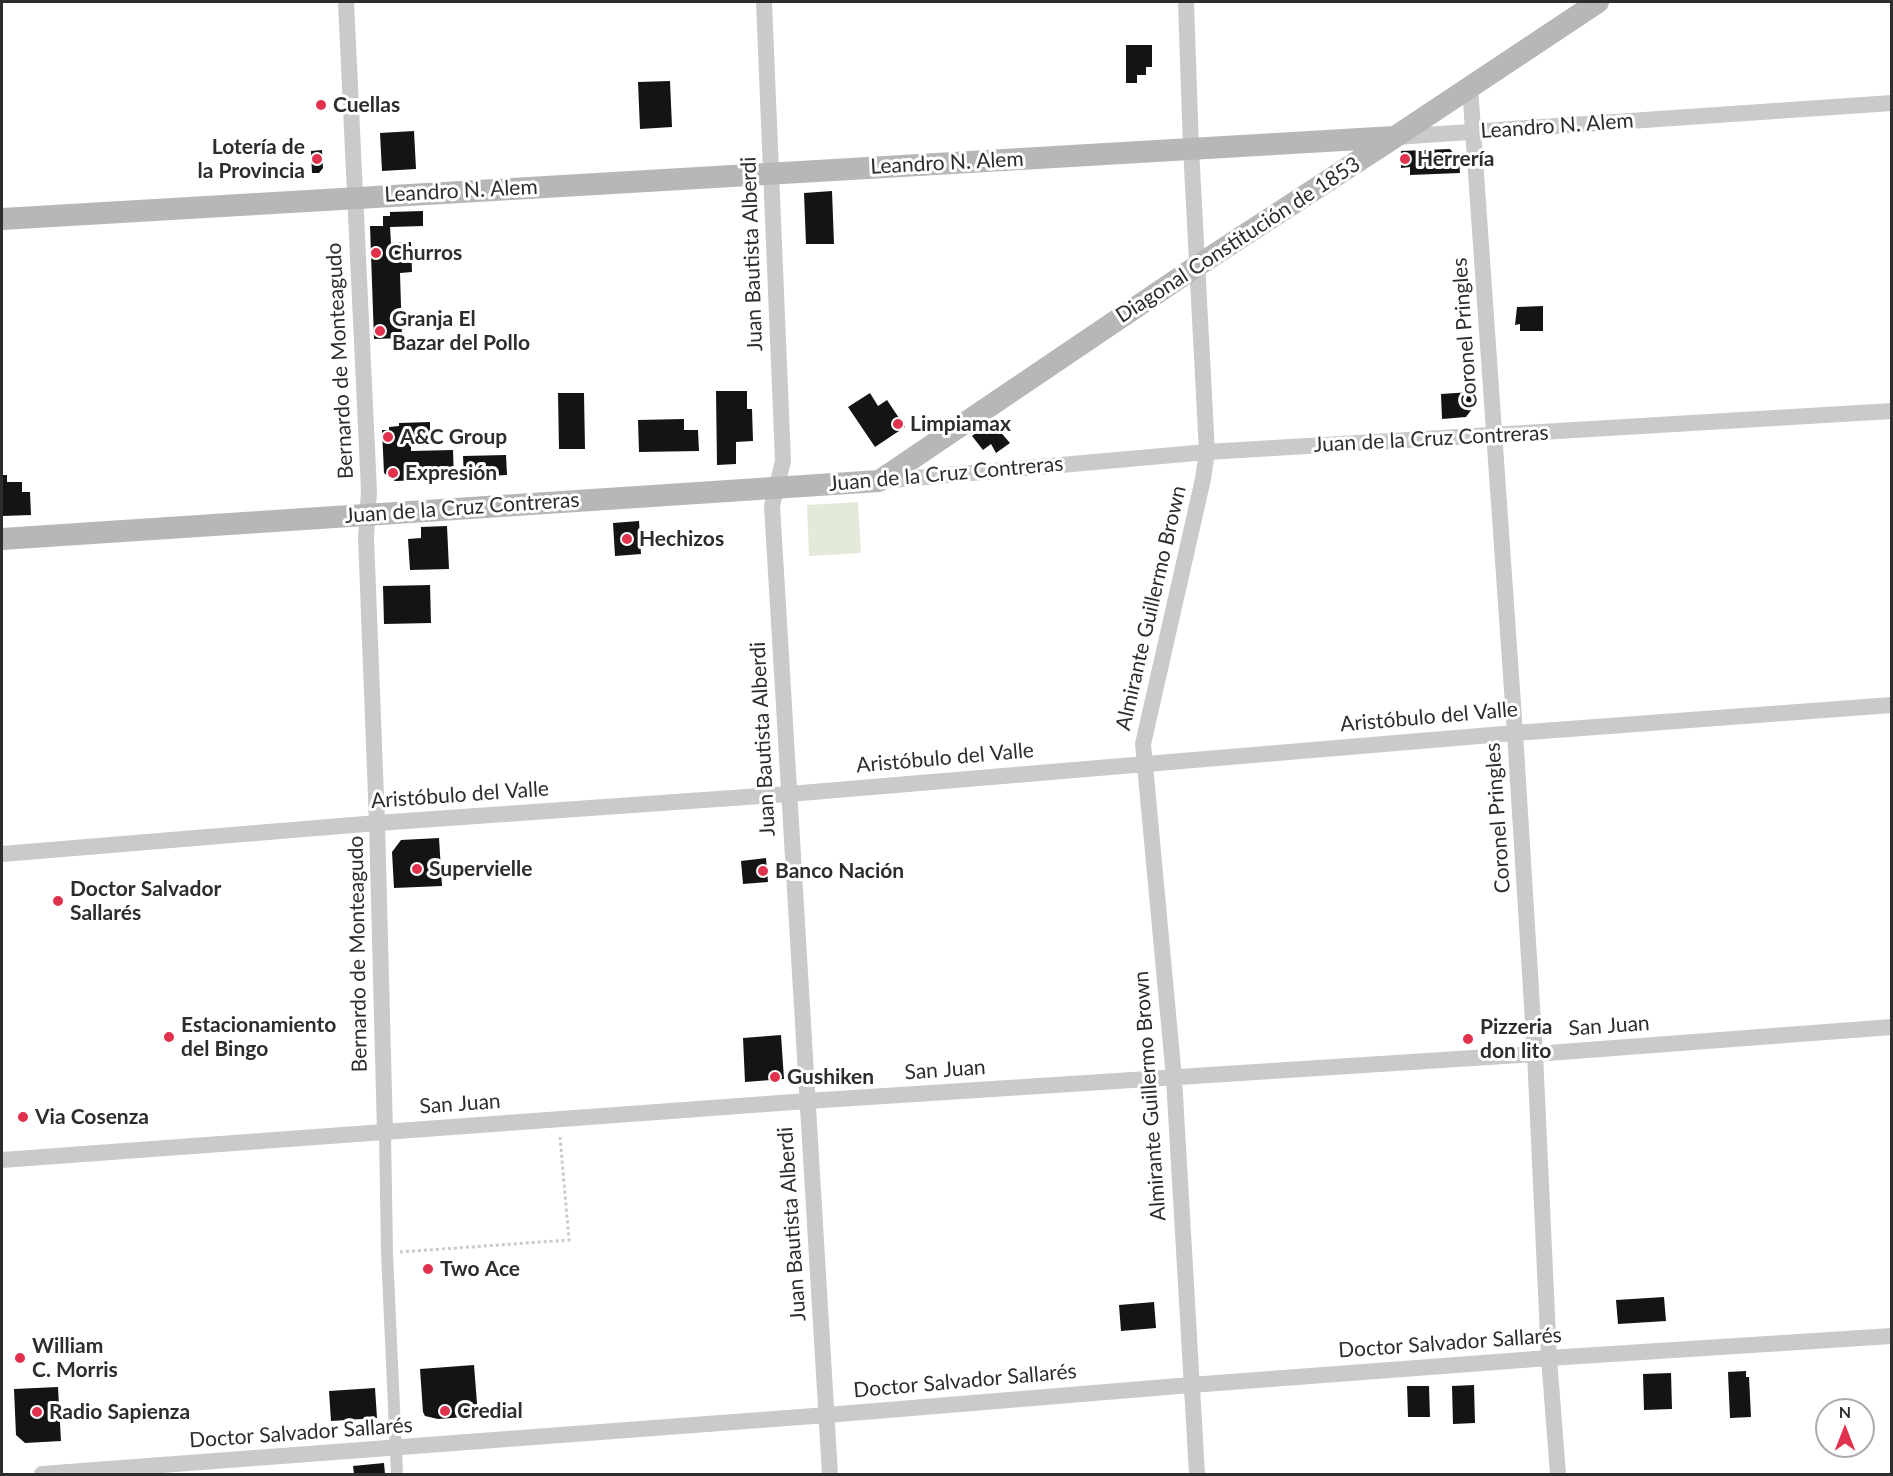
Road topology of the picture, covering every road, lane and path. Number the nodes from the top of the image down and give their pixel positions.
1 (346, 2) edge
2 (764, 2) edge
3 (1186, 2) edge
4 (1598, 2) edge
5 (1470, 87) junction
6 (1892, 103) edge
7 (1473, 131) junction
8 (1395, 137) junction
9 (1191, 148) junction
10 (771, 173) junction
11 (354, 197) junction
12 (2, 219) edge
13 (1197, 266) junction
14 (1892, 411) edge
15 (1495, 435) junction
16 (1207, 452) junction
17 (879, 481) junction
18 (777, 488) junction
19 (367, 514) junction
20 (2, 539) edge
21 (1892, 705) edge
22 (1515, 733) junction
23 (1144, 764) junction
24 (789, 794) junction
25 (377, 823) junction
26 (2, 854) edge
27 (1892, 1028) edge
28 (1535, 1054) junction
29 (1174, 1078) junction
30 (807, 1101) junction
31 (558, 1120) junction
32 (385, 1132) junction
33 (2, 1160) edge
34 (387, 1253) junction
35 (1892, 1336) edge
36 (1549, 1358) junction
37 (1191, 1385) junction
38 (827, 1416) junction
39 (395, 1449) junction
40 (42, 1474) edge
41 (397, 1474) edge
42 (830, 1474) edge
43 (1197, 1474) edge
44 (1558, 1474) edge

1 - 11 street, Bernardo de Monteagudo
2 - 10 street, Juan Bautista Alberdi
3 - 9 street, Almirante Guillermo Brown
4 - 5 main road, Diagonal Constitución de 1853
5 - 7 street, Coronel Pringles
5 - 8 main road, Diagonal Constitución de 1853
6 - 7 street, Leandro N. Alem
7 - 8 street, Leandro N. Alem
7 - 15 street, Coronel Pringles
8 - 9 main road, Leandro N. Alem
8 - 13 main road, Diagonal Constitución de 1853
9 - 10 main road, Leandro N. Alem
9 - 13 street, Almirante Guillermo Brown
10 - 11 main road, Leandro N. Alem
10 - 18 street, Juan Bautista Alberdi
11 - 12 main road, Leandro N. Alem
11 - 19 street, Bernardo de Monteagudo
13 - 16 street, Almirante Guillermo Brown
13 - 17 main road, Diagonal Constitución de 1853
14 - 15 street, Juan de la Cruz Contreras
15 - 16 street, Juan de la Cruz Contreras
15 - 22 street, Coronel Pringles
16 - 17 street, Juan de la Cruz Contreras
16 - 23 street, Almirante Guillermo Brown
17 - 18 main road, Juan de la Cruz Contreras
18 - 19 main road, Juan de la Cruz Contreras
18 - 24 street, Juan Bautista Alberdi
19 - 20 main road, Juan de la Cruz Contreras
19 - 25 street, Bernardo de Monteagudo
21 - 22 street, Aristóbulo del Valle
22 - 23 street, Aristóbulo del Valle
22 - 28 street, Coronel Pringles
23 - 24 street, Aristóbulo del Valle
23 - 29 street, Almirante Guillermo Brown
24 - 25 street, Aristóbulo del Valle
24 - 30 street, Juan Bautista Alberdi
25 - 26 street, Aristóbulo del Valle
25 - 32 street, Bernardo de Monteagudo
27 - 28 street, San Juan
28 - 29 street, San Juan
28 - 36 street, Coronel Pringles
29 - 30 street, San Juan
29 - 37 street, Almirante Guillermo Brown
30 - 31 street, San Juan
30 - 38 street, Juan Bautista Alberdi
31 - 32 street, San Juan
31 - 34 path
32 - 33 street, San Juan
32 - 34 street, Bernardo de Monteagudo
34 - 39 street, Bernardo de Monteagudo
35 - 36 street, Doctor Salvador Sallarés
36 - 37 street, Doctor Salvador Sallarés
36 - 44 street, Coronel Pringles
37 - 38 street, Doctor Salvador Sallarés
37 - 43 street, Almirante Guillermo Brown
38 - 39 street, Doctor Salvador Sallarés
38 - 42 street, Juan Bautista Alberdi
39 - 40 street, Doctor Salvador Sallarés
39 - 41 street, Bernardo de Monteagudo

